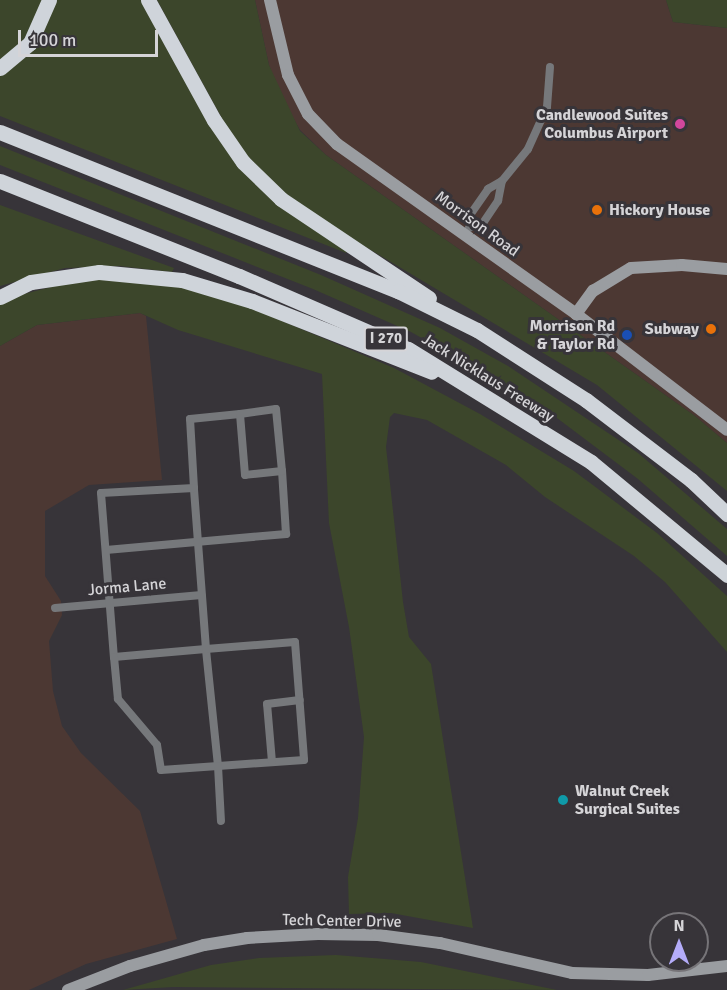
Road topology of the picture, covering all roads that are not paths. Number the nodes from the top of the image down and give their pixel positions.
1 (49, 0) edge
2 (148, 0) edge
3 (270, 0) edge
4 (550, 66) dead end
5 (0, 68) edge
6 (0, 132) edge
7 (502, 181) junction
8 (0, 182) edge
9 (468, 229) junction
10 (727, 269) edge
11 (0, 297) edge
12 (576, 314) junction
13 (477, 330) junction
14 (459, 381) junction
15 (240, 414) junction
16 (727, 430) edge
17 (282, 471) junction
18 (194, 488) junction
19 (727, 513) edge
20 (196, 542) junction
21 (106, 550) junction
22 (727, 575) edge
23 (201, 595) junction
24 (110, 603) junction
25 (55, 608) dead end
26 (206, 649) junction
27 (114, 657) junction
28 (300, 700) junction
29 (272, 762) junction
30 (218, 766) junction
31 (221, 821) dead end
32 (727, 966) edge
33 (68, 990) edge

1 - 5 highway
2 - 13 highway
3 - 9 main road, Morrison Road
4 - 7 street
6 - 13 highway, Jack Nicklaus Freeway
7 - 9 street
7 - 9 street
8 - 14 highway, Jack Nicklaus Freeway / I 270
9 - 12 main road, Morrison Road
10 - 12 main road
11 - 14 highway
12 - 16 main road, Morrison Road
13 - 19 highway, Jack Nicklaus Freeway
14 - 22 highway, Jack Nicklaus Freeway / I 270
15 - 17 street
15 - 17 street
15 - 18 street
17 - 20 street
18 - 20 street
18 - 21 street
20 - 21 street
20 - 23 street
21 - 24 street
23 - 24 street, Jorma Lane
23 - 26 street
24 - 25 street, Jorma Lane
24 - 27 street
26 - 27 street
26 - 28 street
26 - 30 street
27 - 30 street
28 - 29 street
28 - 29 street
29 - 30 street
30 - 31 street
32 - 33 main road, Tech Center Drive

